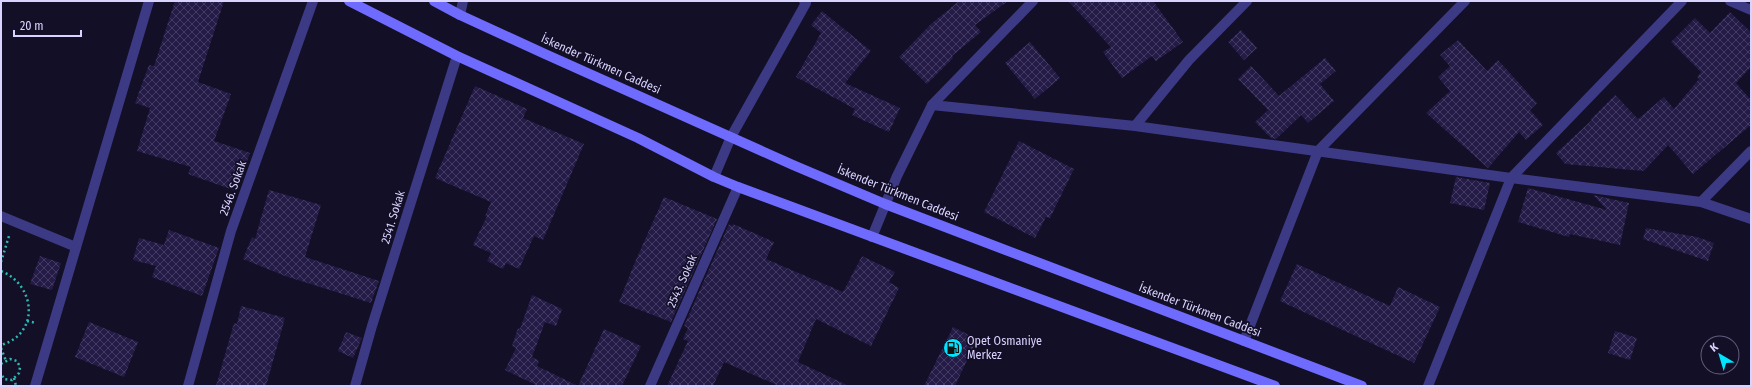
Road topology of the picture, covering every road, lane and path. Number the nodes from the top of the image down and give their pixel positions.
1 (149, 1) edge
2 (313, 1) edge
3 (349, 1) edge
4 (434, 1) edge
5 (463, 1) edge
6 (1033, 1) edge
7 (1247, 1) edge
8 (1465, 1) edge
9 (1682, 1) edge
10 (1730, 1) edge
11 (806, 2) edge
12 (1751, 10) edge
13 (460, 15) junction
14 (458, 56) junction
15 (932, 105) junction
16 (1135, 126) junction
17 (731, 137) junction
18 (1318, 151) junction
19 (1751, 151) edge
20 (714, 177) junction
21 (1511, 178) junction
22 (738, 187) junction
23 (1701, 202) junction
24 (885, 204) junction
25 (1, 216) edge
26 (1751, 219) edge
27 (5, 233) dead end
28 (9, 235) junction
29 (16, 237) dead end
30 (872, 237) junction
31 (76, 247) junction
32 (1, 262) edge
33 (1, 271) edge
34 (1244, 341) junction
35 (1, 345) edge
36 (1, 348) edge
37 (6, 361) junction
38 (1, 364) edge
39 (1, 372) edge
40 (14, 378) junction
41 (16, 386) edge
42 (35, 386) edge
43 (188, 386) edge
44 (355, 386) edge
45 (650, 386) edge
46 (1275, 386) edge
47 (1362, 386) edge
48 (1428, 386) edge

1 - 31 street
2 - 43 street, 2546. Sokak
3 - 14 main road
4 - 13 main road, İskender Türkmen Caddesi
5 - 13 street
6 - 15 street
7 - 16 street
8 - 18 street
9 - 21 street
10 - 12 street
11 - 17 street
13 - 17 main road, İskender Türkmen Caddesi
14 - 20 main road
14 - 44 street, 2541. Sokak
15 - 16 street
15 - 24 street
16 - 18 street
17 - 20 street
17 - 24 main road, İskender Türkmen Caddesi
18 - 21 street
18 - 34 street
19 - 23 street
20 - 22 main road
21 - 23 street
21 - 48 street
22 - 30 main road
22 - 45 street, 2543. Sokak
23 - 26 street
24 - 30 street
24 - 34 main road, İskender Türkmen Caddesi
25 - 31 street
27 - 28 path
28 - 29 path
28 - 32 path
30 - 46 main road
31 - 42 street
33 - 35 path
34 - 47 main road, İskender Türkmen Caddesi
36 - 37 path
37 - 38 path
37 - 40 path
39 - 40 path
40 - 41 path

